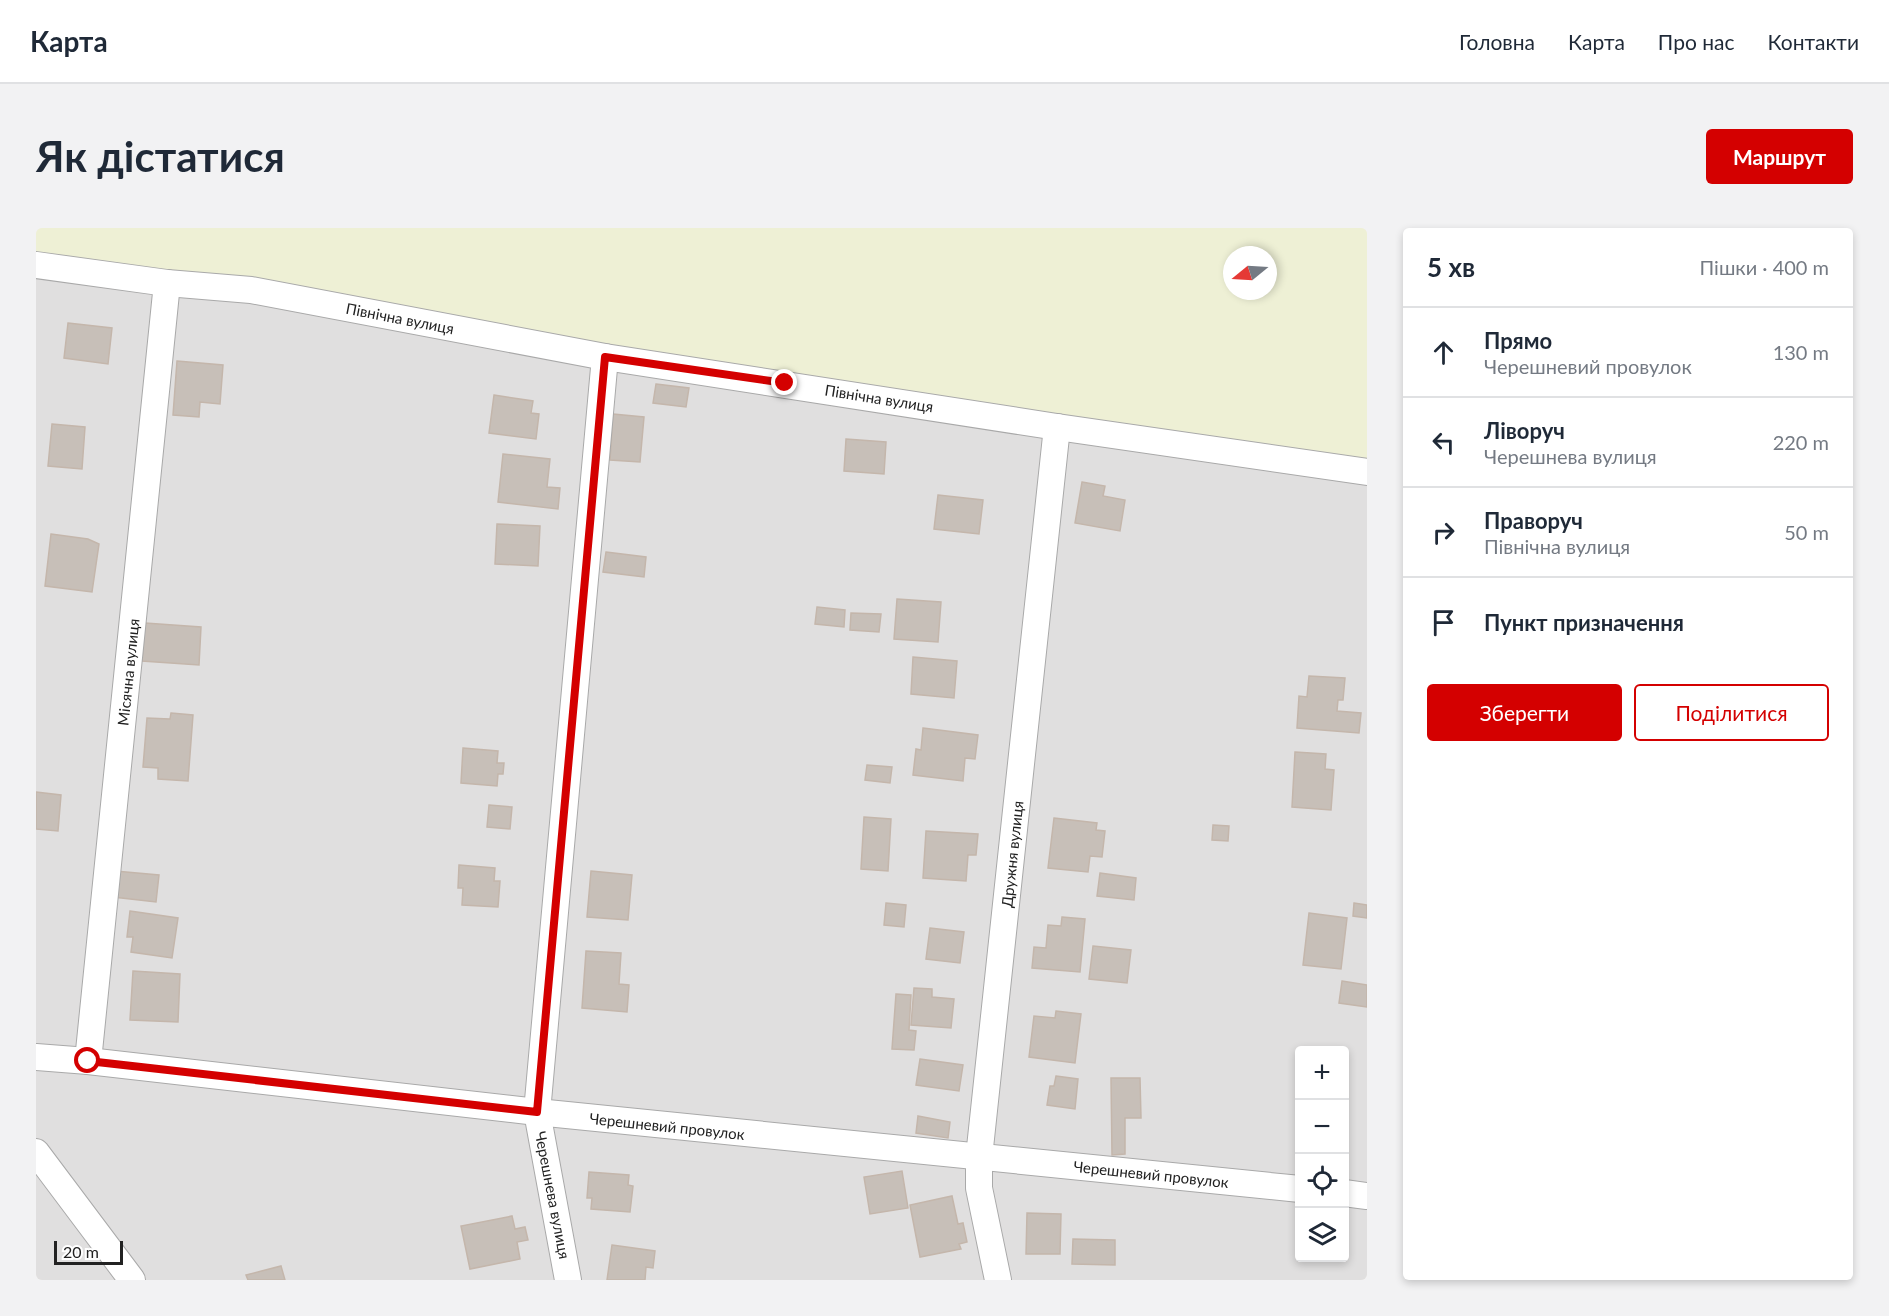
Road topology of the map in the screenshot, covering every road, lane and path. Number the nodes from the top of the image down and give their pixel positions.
1 (36, 265) edge
2 (167, 283) junction
3 (605, 357) junction
4 (1057, 427) junction
5 (1367, 472) edge
6 (36, 1057) edge
7 (88, 1061) junction
8 (537, 1112) junction
9 (36, 1152) edge
10 (979, 1157) junction
11 (1295, 1189) edge
12 (1349, 1194) edge
13 (1367, 1196) edge
14 (132, 1280) edge
15 (568, 1280) edge
16 (998, 1280) edge

1 - 2 street, Північна вулиця
2 - 3 street, Північна вулиця
2 - 7 street, Місячна вулиця
3 - 4 street, Північна вулиця
3 - 8 street, Черешнева вулиця
4 - 5 street, Північна вулиця
4 - 10 street, Дружня вулиця
6 - 7 street, Черешневий провулок
7 - 8 street, Черешневий провулок
8 - 10 street, Черешневий провулок
8 - 15 street, Черешнева вулиця
9 - 14 street
10 - 11 street, Черешневий провулок
10 - 16 street, Дружня вулиця
12 - 13 street

